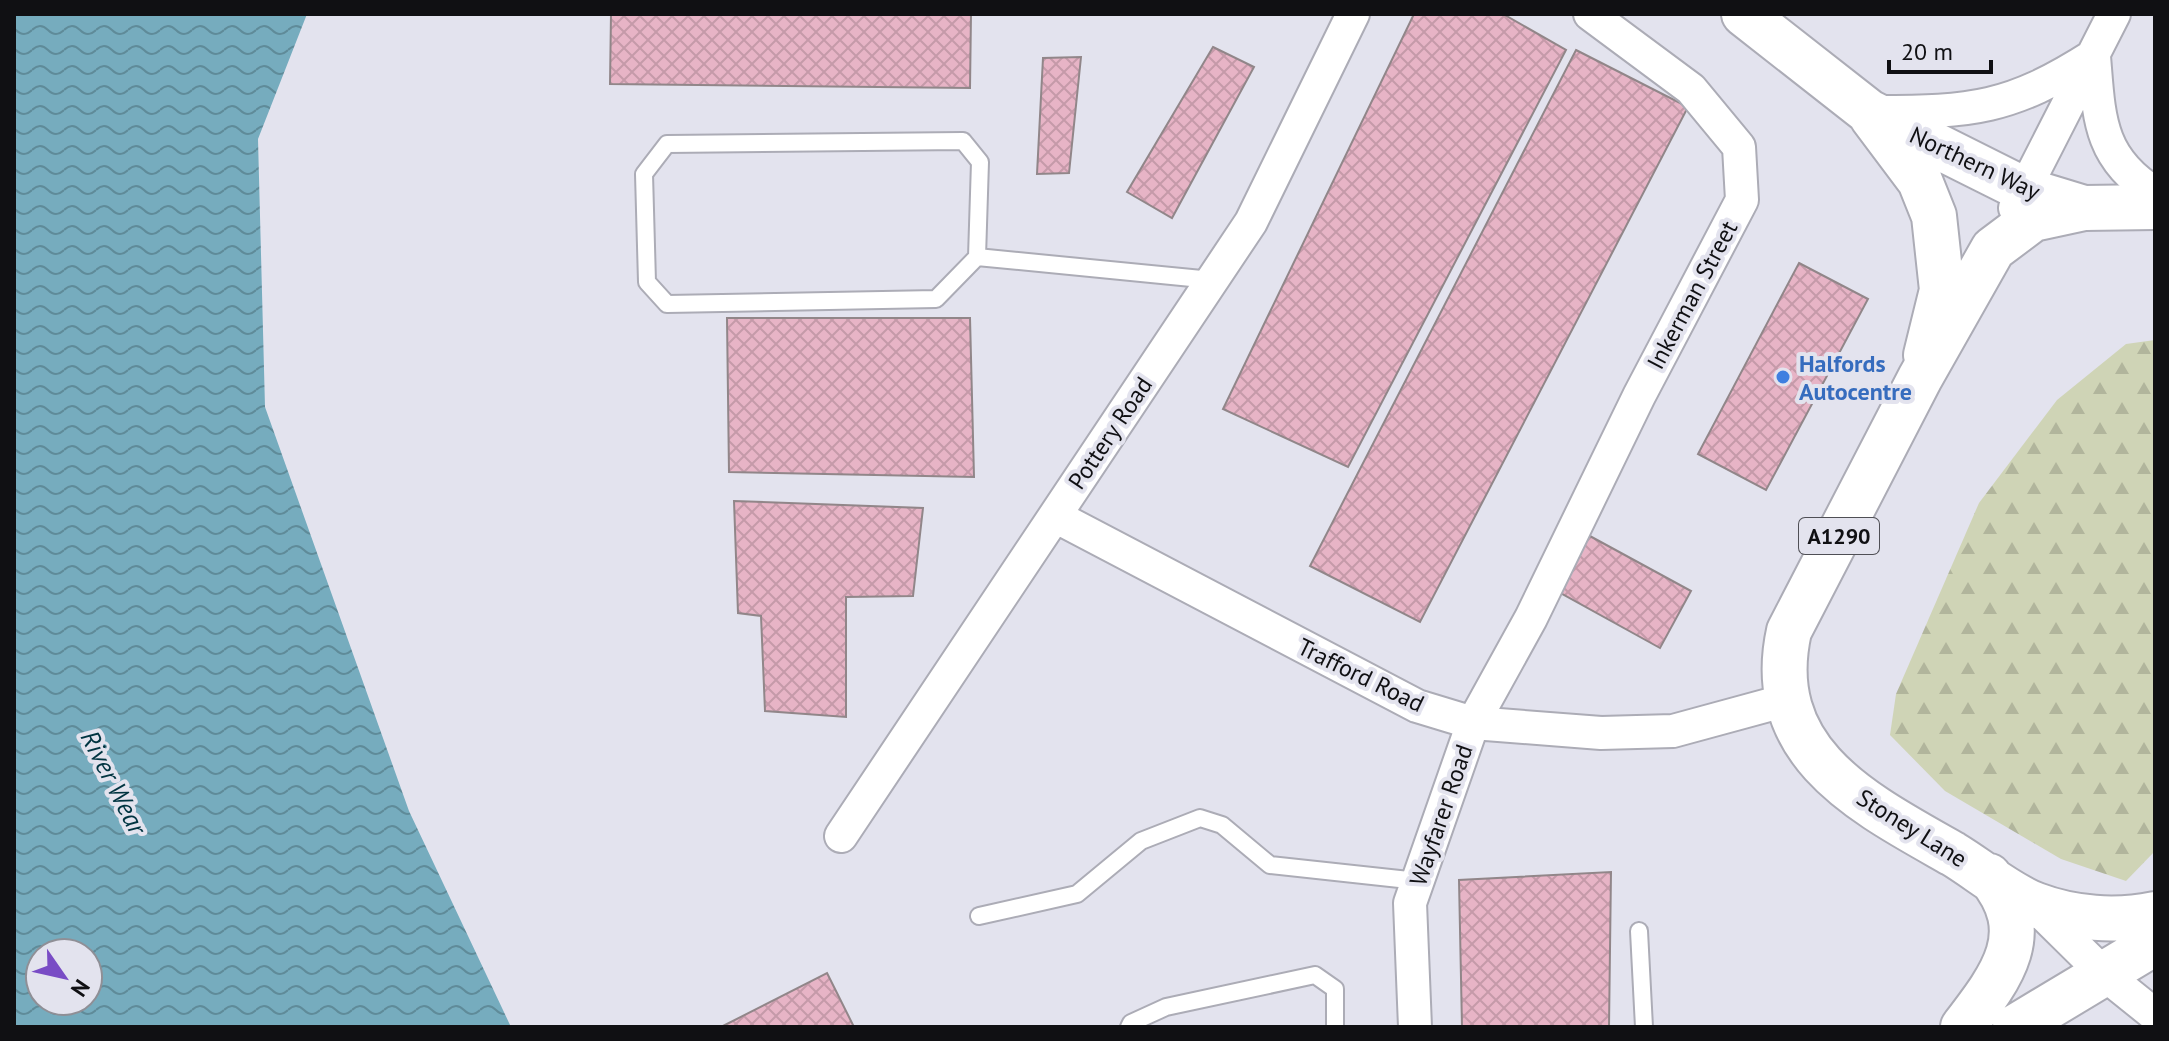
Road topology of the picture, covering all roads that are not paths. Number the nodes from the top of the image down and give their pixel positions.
1 (1353, 14) edge
2 (1590, 14) edge
3 (1744, 14) edge
4 (2114, 14) edge
5 (2094, 56) junction
6 (1869, 112) junction
7 (2025, 190) junction
8 (2155, 193) edge
9 (2155, 207) edge
10 (2084, 208) junction
11 (1993, 249) junction
12 (977, 257) junction
13 (1212, 280) junction
14 (1920, 378) junction
15 (1055, 516) junction
16 (1531, 618) joint
17 (1787, 700) junction
18 (1473, 723) junction
19 (841, 836) dead end
20 (1988, 874) junction
21 (1418, 881) junction
22 (2033, 904) junction
23 (2155, 914) edge
24 (979, 916) dead end
25 (1639, 931) dead end
26 (2155, 943) edge
27 (2104, 974) junction
28 (2155, 1015) edge
29 (1129, 1027) edge
30 (1335, 1027) edge
31 (1415, 1027) edge
32 (1644, 1027) edge
33 (1963, 1027) edge
34 (2015, 1027) edge

1 - 13 street, Pottery Road
2 - 16 street, Inkerman Street
3 - 6 main road
4 - 5 street
5 - 6 street
5 - 7 street
5 - 8 street
6 - 7 main road, Northern Way
6 - 14 main road
7 - 10 main road, Northern Way
7 - 11 street
9 - 10 main road, Northern Way / A1290
10 - 11 main road, Northern Way / A1290
11 - 14 main road, A1290
12 - 12 lane
12 - 13 lane
13 - 15 street, Pottery Road
14 - 17 main road, A1290
15 - 18 street, Trafford Road
15 - 19 street, Pottery Road
16 - 18 street, Wayfarer Road
17 - 18 street, Trafford Road
17 - 20 main road, Stoney Lane / A1290
18 - 21 street, Wayfarer Road
20 - 22 main road, A1290
20 - 33 main road, A1290
21 - 24 lane
21 - 31 street, Wayfarer Road
22 - 23 main road, A1290
22 - 27 street
25 - 32 lane
26 - 27 main road
27 - 28 street
27 - 34 main road
29 - 30 lane

